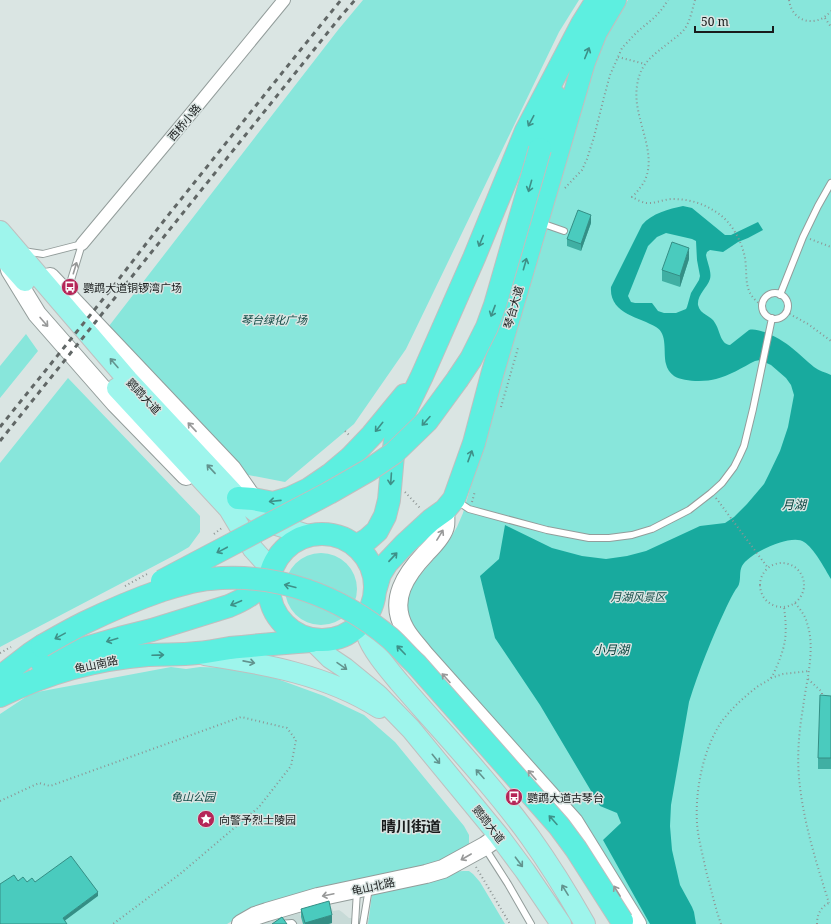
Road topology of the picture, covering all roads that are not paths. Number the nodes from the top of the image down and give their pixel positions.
1 (284, 0) edge
2 (597, 0) edge
3 (615, 0) edge
4 (569, 49) junction
5 (831, 182) edge
6 (538, 222) junction
7 (564, 231) dead end
8 (82, 244) junction
9 (6, 246) edge
10 (780, 295) junction
11 (78, 305) junction
12 (772, 318) junction
13 (422, 376) junction
14 (239, 506) junction
15 (456, 506) junction
16 (308, 536) junction
17 (355, 545) junction
18 (270, 575) junction
19 (375, 591) junction
20 (367, 616) junction
21 (84, 623) junction
22 (313, 640) junction
23 (197, 654) junction
24 (0, 676) edge
25 (0, 680) edge
26 (0, 696) edge
27 (411, 729) junction
28 (488, 835) junction
29 (363, 888) junction
30 (627, 923) edge
31 (241, 924) edge
32 (279, 924) edge
33 (293, 924) edge
34 (355, 924) edge
35 (363, 924) edge
36 (531, 924) edge
37 (561, 924) edge
38 (585, 924) edge

1 - 8 street, 西桥小路
2 - 4 highway
6 -> 3 highway, 琴台大道
4 -> 13 highway
4 -> 21 highway, bridge
5 - 10 lane
6 - 7 lane
15 -> 6 highway, 琴台大道
8 - 9 lane
11 -> 8 lane
9 - 11 main road
9 - 14 main road, 鹦鹉大道
9 -> 14 main road
10 - 12 lane
10 - 12 lane
14 -> 11 main road
12 - 15 lane
13 -> 14 highway
13 -> 17 highway
14 - 16 main road, 鹦鹉大道
14 - 18 main road, 鹦鹉大道
19 -> 15 highway
30 -> 15 main road
16 - 17 highway
16 - 18 highway
17 - 19 highway
18 - 22 highway
18 -> 25 highway
19 - 20 highway
20 - 22 highway
38 -> 20 main road
21 -> 24 highway, bridge
30 -> 21 highway, bridge
22 - 23 highway, 龟山南路
22 -> 27 main road
26 -> 23 highway, 龟山南路
23 -> 27 main road
27 -> 28 main road, 鹦鹉大道
28 -> 29 main road, 龟山北路
28 - 36 lane
28 -> 37 main road, 鹦鹉大道
29 -> 31 main road, 龟山北路
29 - 34 lane
29 - 35 lane
32 - 33 lane

